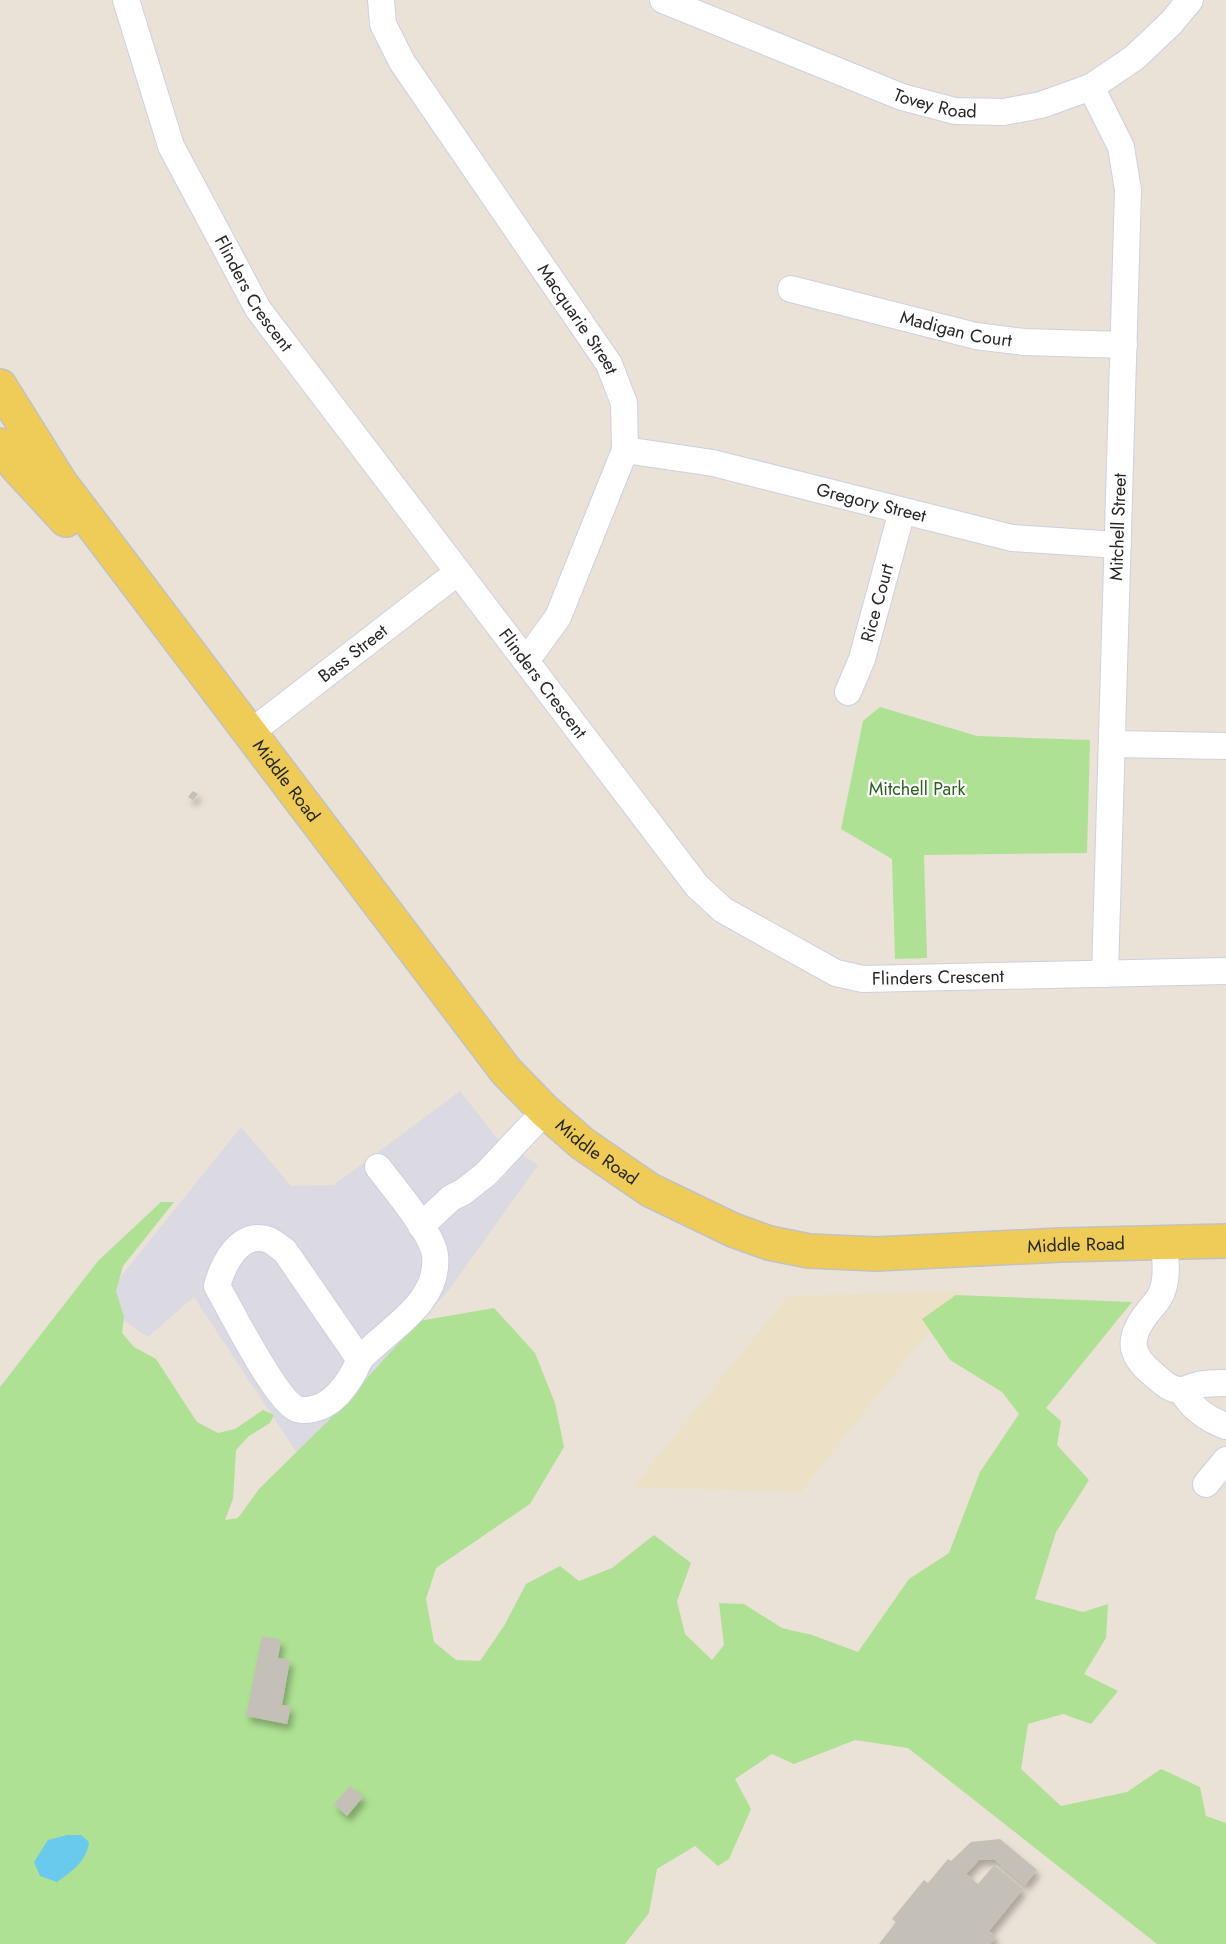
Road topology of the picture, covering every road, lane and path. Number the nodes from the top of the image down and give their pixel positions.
1 (126, 0) edge
2 (381, 0) edge
3 (663, 0) edge
4 (1190, 0) edge
5 (1091, 87) junction
6 (791, 289) dead end
7 (1124, 345) junction
8 (0, 386) edge
9 (0, 419) edge
10 (625, 450) junction
11 (9, 456) edge
12 (902, 511) junction
13 (1118, 545) junction
14 (458, 572) junction
15 (184, 647) junction
16 (526, 661) junction
17 (848, 692) dead end
18 (250, 733) junction
19 (1112, 744) junction
20 (1226, 746) edge
21 (1226, 971) edge
22 (1105, 974) junction
23 (545, 1111) junction
24 (378, 1167) dead end
25 (421, 1226) junction
26 (1226, 1241) edge
27 (1164, 1243) junction
28 (360, 1360) junction
29 (1226, 1383) edge
30 (1182, 1391) junction
31 (1226, 1426) edge
32 (1226, 1460) edge
33 (1206, 1484) dead end

1 - 14 street, Flinders Crescent
2 - 10 street, Macquarie Street
3 - 5 street, Tovey Road
4 - 5 street, Tovey Road
5 - 7 street, Mitchell Street
6 - 7 street, Madigan Court
7 - 13 street, Mitchell Street
8 - 15 main road, Middle Road
9 - 11 main road
10 - 12 street, Gregory Street
10 - 16 street, Macquarie Street
11 - 15 main road, Middle Road
12 - 13 street, Gregory Street
12 - 17 street, Rice Court
13 - 19 street, Mitchell Street
14 - 16 street, Flinders Crescent
14 - 18 street, Bass Street
15 - 18 main road, Middle Road
16 - 22 street, Flinders Crescent
18 - 23 main road, Middle Road
19 - 20 street
19 - 22 street, Mitchell Street
21 - 22 street, Flinders Crescent
23 - 25 street
23 - 27 main road, Middle Road
24 - 25 street
25 - 28 street
26 - 27 main road, Middle Road
27 - 30 street
28 - 28 street
29 - 30 street
30 - 31 street
32 - 33 street

